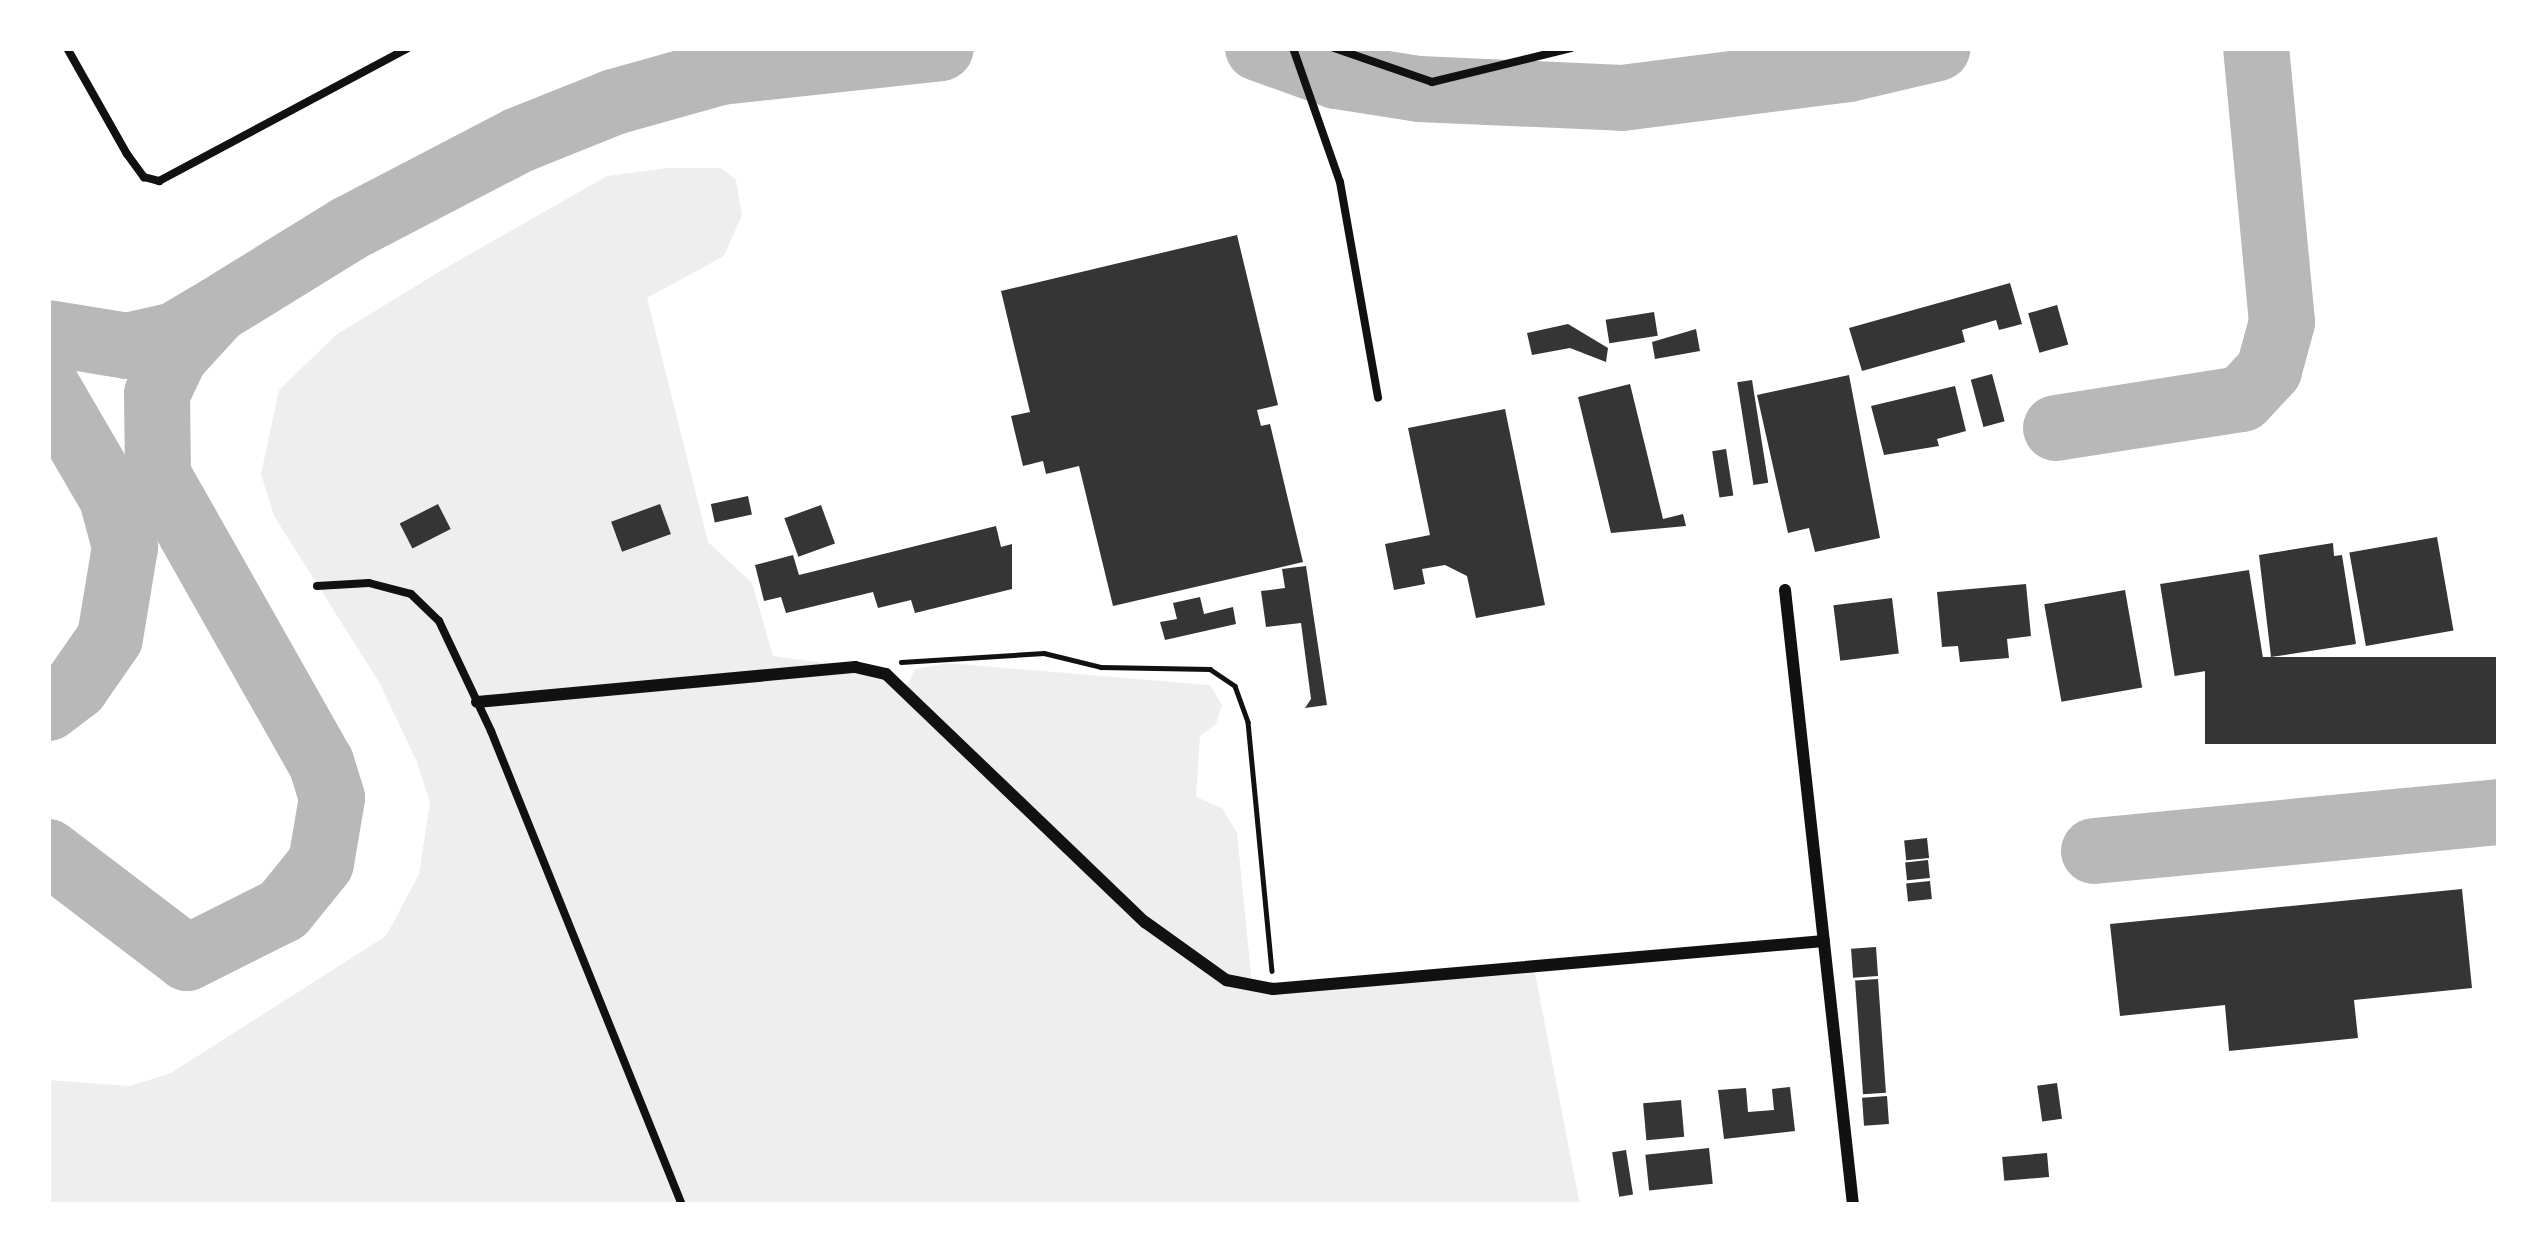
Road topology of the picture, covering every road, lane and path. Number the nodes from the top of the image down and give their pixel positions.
1 (67, 48) edge
2 (408, 48) edge
3 (1293, 48) edge
4 (1334, 48) edge
5 (1571, 48) edge
6 (1378, 398) dead end
7 (316, 586) dead end
8 (1785, 590) dead end
9 (855, 667) junction
10 (477, 702) junction
11 (1824, 941) junction
12 (1274, 988) junction
13 (682, 1205) edge
14 (1853, 1205) edge

1 - 2 lane
3 - 6 lane
4 - 5 lane
7 - 10 lane
8 - 11 street
9 - 10 street
9 - 12 street
9 - 12 path
10 - 13 lane
11 - 12 street
11 - 14 street

